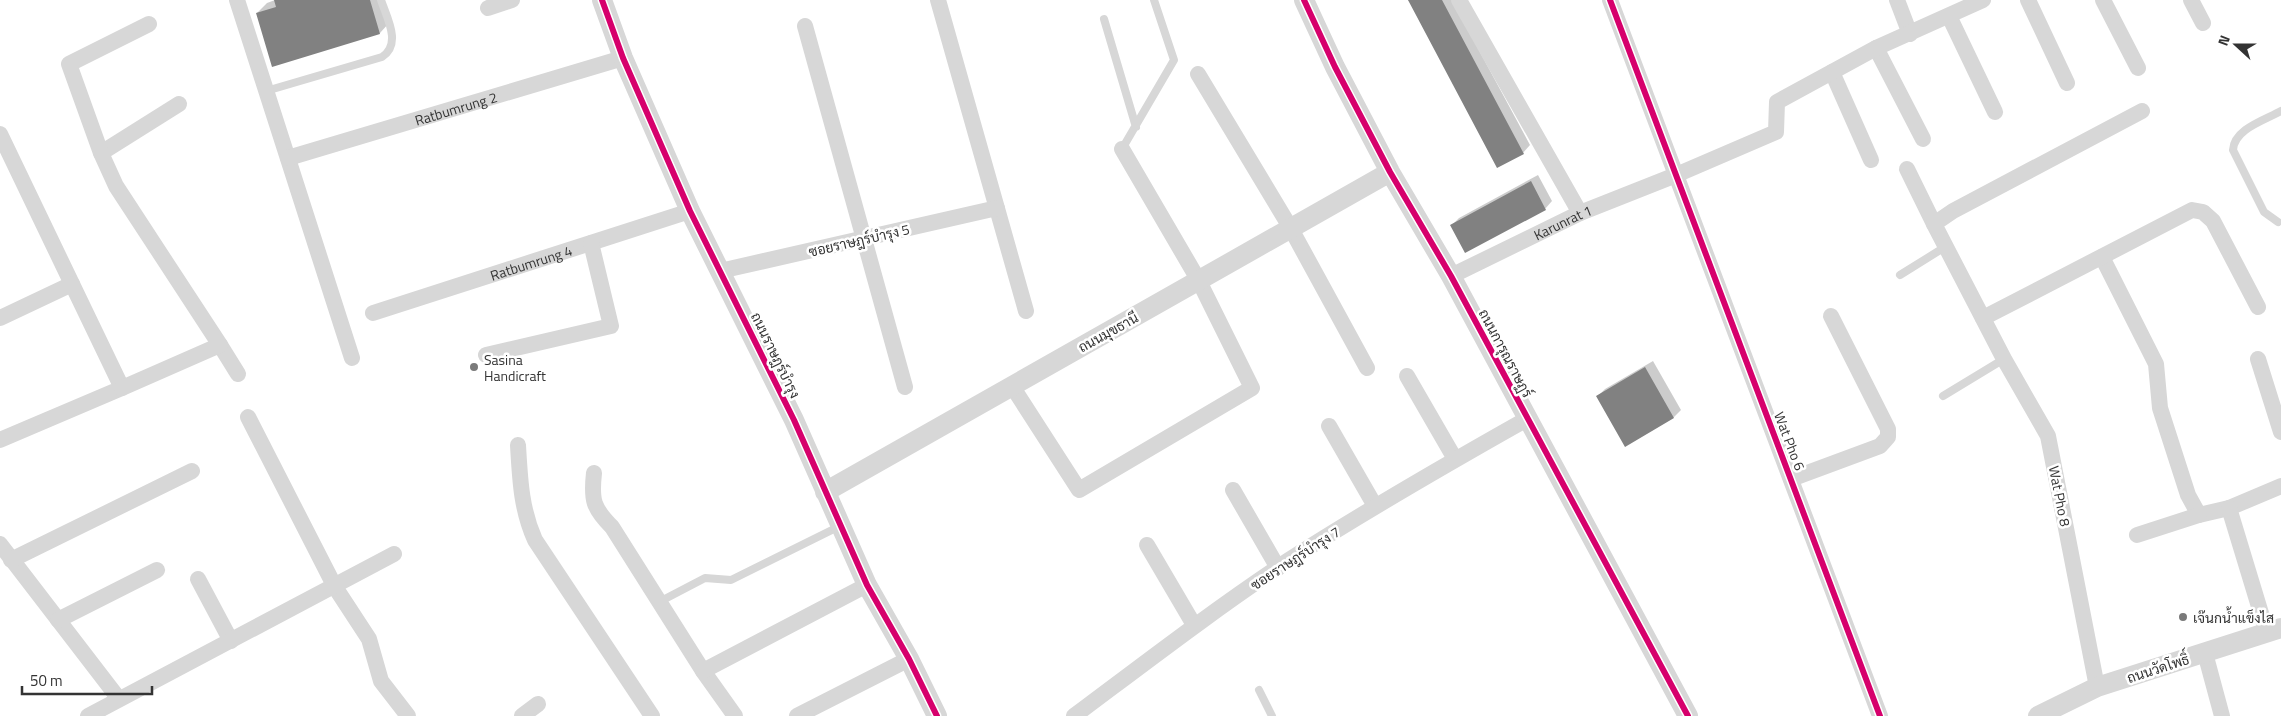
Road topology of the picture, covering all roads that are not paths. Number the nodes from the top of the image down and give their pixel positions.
1 (237, 0) edge
2 (381, 0) edge
3 (512, 0) edge
4 (602, 0) edge
5 (938, 0) edge
6 (1154, 0) edge
7 (1304, 0) edge
8 (1459, 0) edge
9 (1610, 0) edge
10 (1897, 0) edge
11 (1983, 0) edge
12 (2028, 0) edge
13 (2103, 0) edge
14 (2192, 0) edge
15 (488, 8) dead end
16 (1949, 16) junction
17 (1104, 19) dead end
18 (2203, 23) dead end
19 (149, 24) dead end
20 (805, 26) dead end
21 (1910, 34) junction
22 (1876, 48) junction
23 (624, 58) junction
24 (2138, 68) dead end
25 (1832, 72) junction
26 (1198, 74) dead end
27 (2067, 83) dead end
28 (266, 91) junction
29 (179, 104) dead end
30 (2142, 111) dead end
31 (2281, 111) edge
32 (1995, 112) dead end
33 (1136, 127) junction
34 (0, 134) edge
35 (1923, 140) dead end
36 (1122, 149) joint
37 (100, 153) junction
38 (288, 158) junction
39 (1871, 160) dead end
40 (1907, 169) dead end
41 (1390, 172) junction
42 (1676, 175) junction
43 (997, 208) junction
44 (690, 211) junction
45 (1580, 213) junction
46 (1934, 224) junction
47 (2280, 224) edge
48 (1290, 228) junction
49 (864, 239) junction
50 (591, 243) junction
51 (1945, 247) junction
52 (2102, 257) junction
53 (720, 271) junction
54 (1900, 275) dead end
55 (1451, 276) junction
56 (1199, 281) junction
57 (72, 284) junction
58 (2258, 307) dead end
59 (1026, 311) dead end
60 (374, 313) dead end
61 (1831, 316) dead end
62 (0, 318) edge
63 (1983, 318) junction
64 (220, 345) junction
65 (486, 355) dead end
66 (352, 358) dead end
67 (2004, 359) junction
68 (2258, 359) dead end
69 (1367, 368) dead end
70 (238, 374) dead end
71 (1407, 376) dead end
72 (1012, 386) junction
73 (905, 387) dead end
74 (122, 388) junction
75 (1943, 396) dead end
76 (248, 416) dead end
77 (1527, 419) junction
78 (1329, 426) dead end
79 (2281, 432) edge
80 (0, 440) edge
81 (518, 445) dead end
82 (1456, 459) junction
83 (192, 471) dead end
84 (594, 473) dead end
85 (1791, 479) junction
86 (2281, 486) edge
87 (1233, 490) dead end
88 (824, 492) junction
89 (1375, 506) junction
90 (2229, 508) junction
91 (2199, 515) junction
92 (840, 526) junction
93 (2137, 535) dead end
94 (0, 544) edge
95 (1148, 545) dead end
96 (394, 554) dead end
97 (11, 560) junction
98 (1278, 568) junction
99 (157, 570) dead end
100 (198, 579) dead end
101 (867, 585) junction
102 (335, 587) junction
103 (659, 602) junction
104 (58, 620) junction
105 (1194, 625) junction
106 (2274, 630) edge
107 (231, 641) junction
108 (2205, 653) junction
109 (909, 659) junction
110 (703, 672) junction
111 (2097, 687) junction
112 (1259, 690) dead end
113 (119, 699) junction
114 (538, 704) dead end
115 (88, 716) edge
116 (408, 716) edge
117 (522, 716) edge
118 (652, 716) edge
119 (735, 716) edge
120 (797, 716) edge
121 (937, 716) edge
122 (1074, 716) edge
123 (1272, 716) edge
124 (1688, 716) edge
125 (1880, 716) edge
126 (2038, 716) edge
127 (2222, 716) edge

1 - 28 street
2 - 28 lane
3 - 15 street
4 - 23 street, ถนนราษฎร์บำรุง
5 - 43 street
6 - 33 lane
7 - 41 street, ถนนการุณราษฏร์
8 - 45 street
9 - 42 street, Wat Pho 6
10 - 21 street
11 - 16 street
12 - 27 street
13 - 24 street
14 - 18 street
16 - 21 street
16 - 32 street
17 - 33 lane
19 - 37 street
20 - 49 street
21 - 22 street
22 - 25 street
22 - 35 street
23 - 38 street, Ratbumrung 2
23 - 44 street, ถนนราษฎร์บำรุง
25 - 39 street
25 - 42 street, Karunrat 1
26 - 48 street
28 - 38 street
29 - 37 street
30 - 46 street
31 - 47 lane
33 - 36 lane
34 - 57 street
36 - 56 street
37 - 64 street
38 - 66 street
40 - 46 street, Wat Pho 8
41 - 48 street, ถนนมุขธานี
41 - 55 street, ถนนการุณราษฏร์
42 - 45 street, Karunrat 1
42 - 85 street, Wat Pho 6
43 - 49 street, ซอยราษฎร์บำรุง 5
43 - 59 street
44 - 50 street, Ratbumrung 4
44 - 53 street, ถนนราษฎร์บำรุง
45 - 55 street, Karunrat 1
46 - 51 street, Wat Pho 8
48 - 56 street, ถนนมุขธานี
48 - 69 street
49 - 53 street, ซอยราษฎร์บำรุง 5
49 - 73 street
50 - 60 street, Ratbumrung 4
50 - 65 street
51 - 54 lane
51 - 63 street, Wat Pho 8
52 - 58 street
52 - 63 street
52 - 91 street
53 - 88 street, ถนนราษฎร์บำรุง
55 - 77 street, ถนนการุณราษฏร์
56 - 72 street, ถนนมุขธานี
56 - 72 street
57 - 62 street
57 - 74 street
61 - 85 street
63 - 67 street, Wat Pho 8
64 - 70 street
64 - 74 street
67 - 75 lane
67 - 111 street, Wat Pho 8
68 - 79 street
71 - 82 street
72 - 88 street, ถนนมุขธานี
74 - 80 street
76 - 102 street
77 - 82 street, ซอยราษฎร์บำรุง 7
77 - 124 street, ถนนการุณราษฏร์
78 - 89 street
81 - 118 street
82 - 89 street, ซอยราษฎร์บำรุง 7
83 - 97 street
84 - 103 street
85 - 125 street, Wat Pho 6
86 - 90 street
87 - 98 street
88 - 92 street, ถนนราษฎร์บำรุง
89 - 98 street, ซอยราษฎร์บำรุง 7
90 - 91 street
90 - 106 street
91 - 93 street
92 - 101 street, ถนนราษฎร์บำรุง
92 - 103 lane
94 - 97 street
95 - 105 street
96 - 102 street
97 - 104 street
98 - 105 street, ซอยราษฎร์บำรุง 7
99 - 104 street
100 - 107 street
101 - 109 street, ถนนราษฎร์บำรุง
101 - 110 street
102 - 107 street
102 - 116 street
103 - 110 street
104 - 113 street
105 - 122 street, ซอยราษฎร์บำรุง 7
106 - 108 street, ถนนวัดโพธิ์
107 - 113 street
108 - 111 street, ถนนวัดโพธิ์
108 - 127 street
109 - 120 street
109 - 121 street, ถนนราษฎร์บำรุง
110 - 119 street
111 - 126 street, ถนนวัดโพธิ์
112 - 123 lane
113 - 115 street
114 - 117 street

